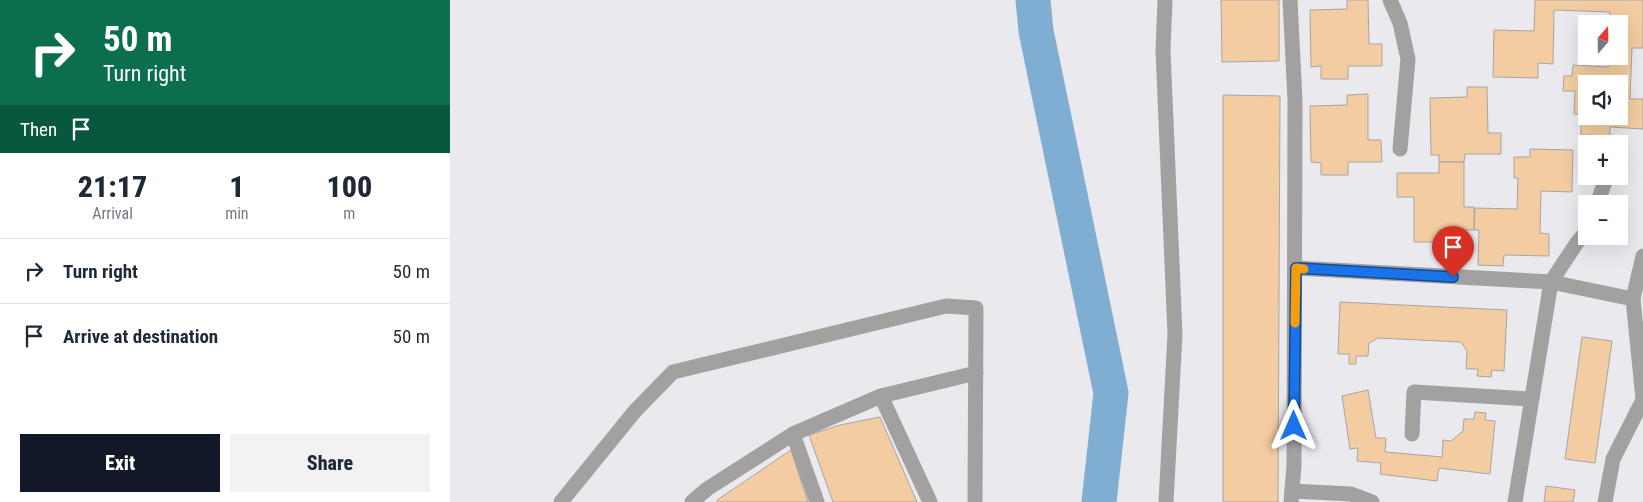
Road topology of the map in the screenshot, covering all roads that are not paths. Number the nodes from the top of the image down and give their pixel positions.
1 (1165, 0) edge
2 (1290, 0) edge
3 (1390, 0) edge
4 (1400, 149) dead end
5 (1578, 242) edge
6 (1643, 256) edge
7 (1296, 268) junction
8 (1551, 282) junction
9 (1633, 299) junction
10 (976, 373) junction
11 (881, 396) junction
12 (1532, 399) junction
13 (1643, 400) edge
14 (792, 434) junction
15 (1412, 434) dead end
16 (709, 495) edge
17 (1292, 497) edge
18 (562, 502) edge
19 (692, 502) edge
20 (817, 502) edge
21 (930, 502) edge
22 (975, 502) edge
23 (1166, 502) edge
24 (1372, 502) edge
25 (1515, 502) edge
26 (1605, 502) edge

1 - 23 street
2 - 7 street
3 - 4 street
5 - 8 street
6 - 9 street
7 - 8 street
7 - 17 street
8 - 9 street
8 - 12 street
9 - 13 street
10 - 11 street
10 - 18 street
10 - 22 street
11 - 14 street
11 - 21 street
12 - 15 street
12 - 25 street
13 - 26 street
14 - 16 street
14 - 20 street
16 - 19 street
17 - 24 street

